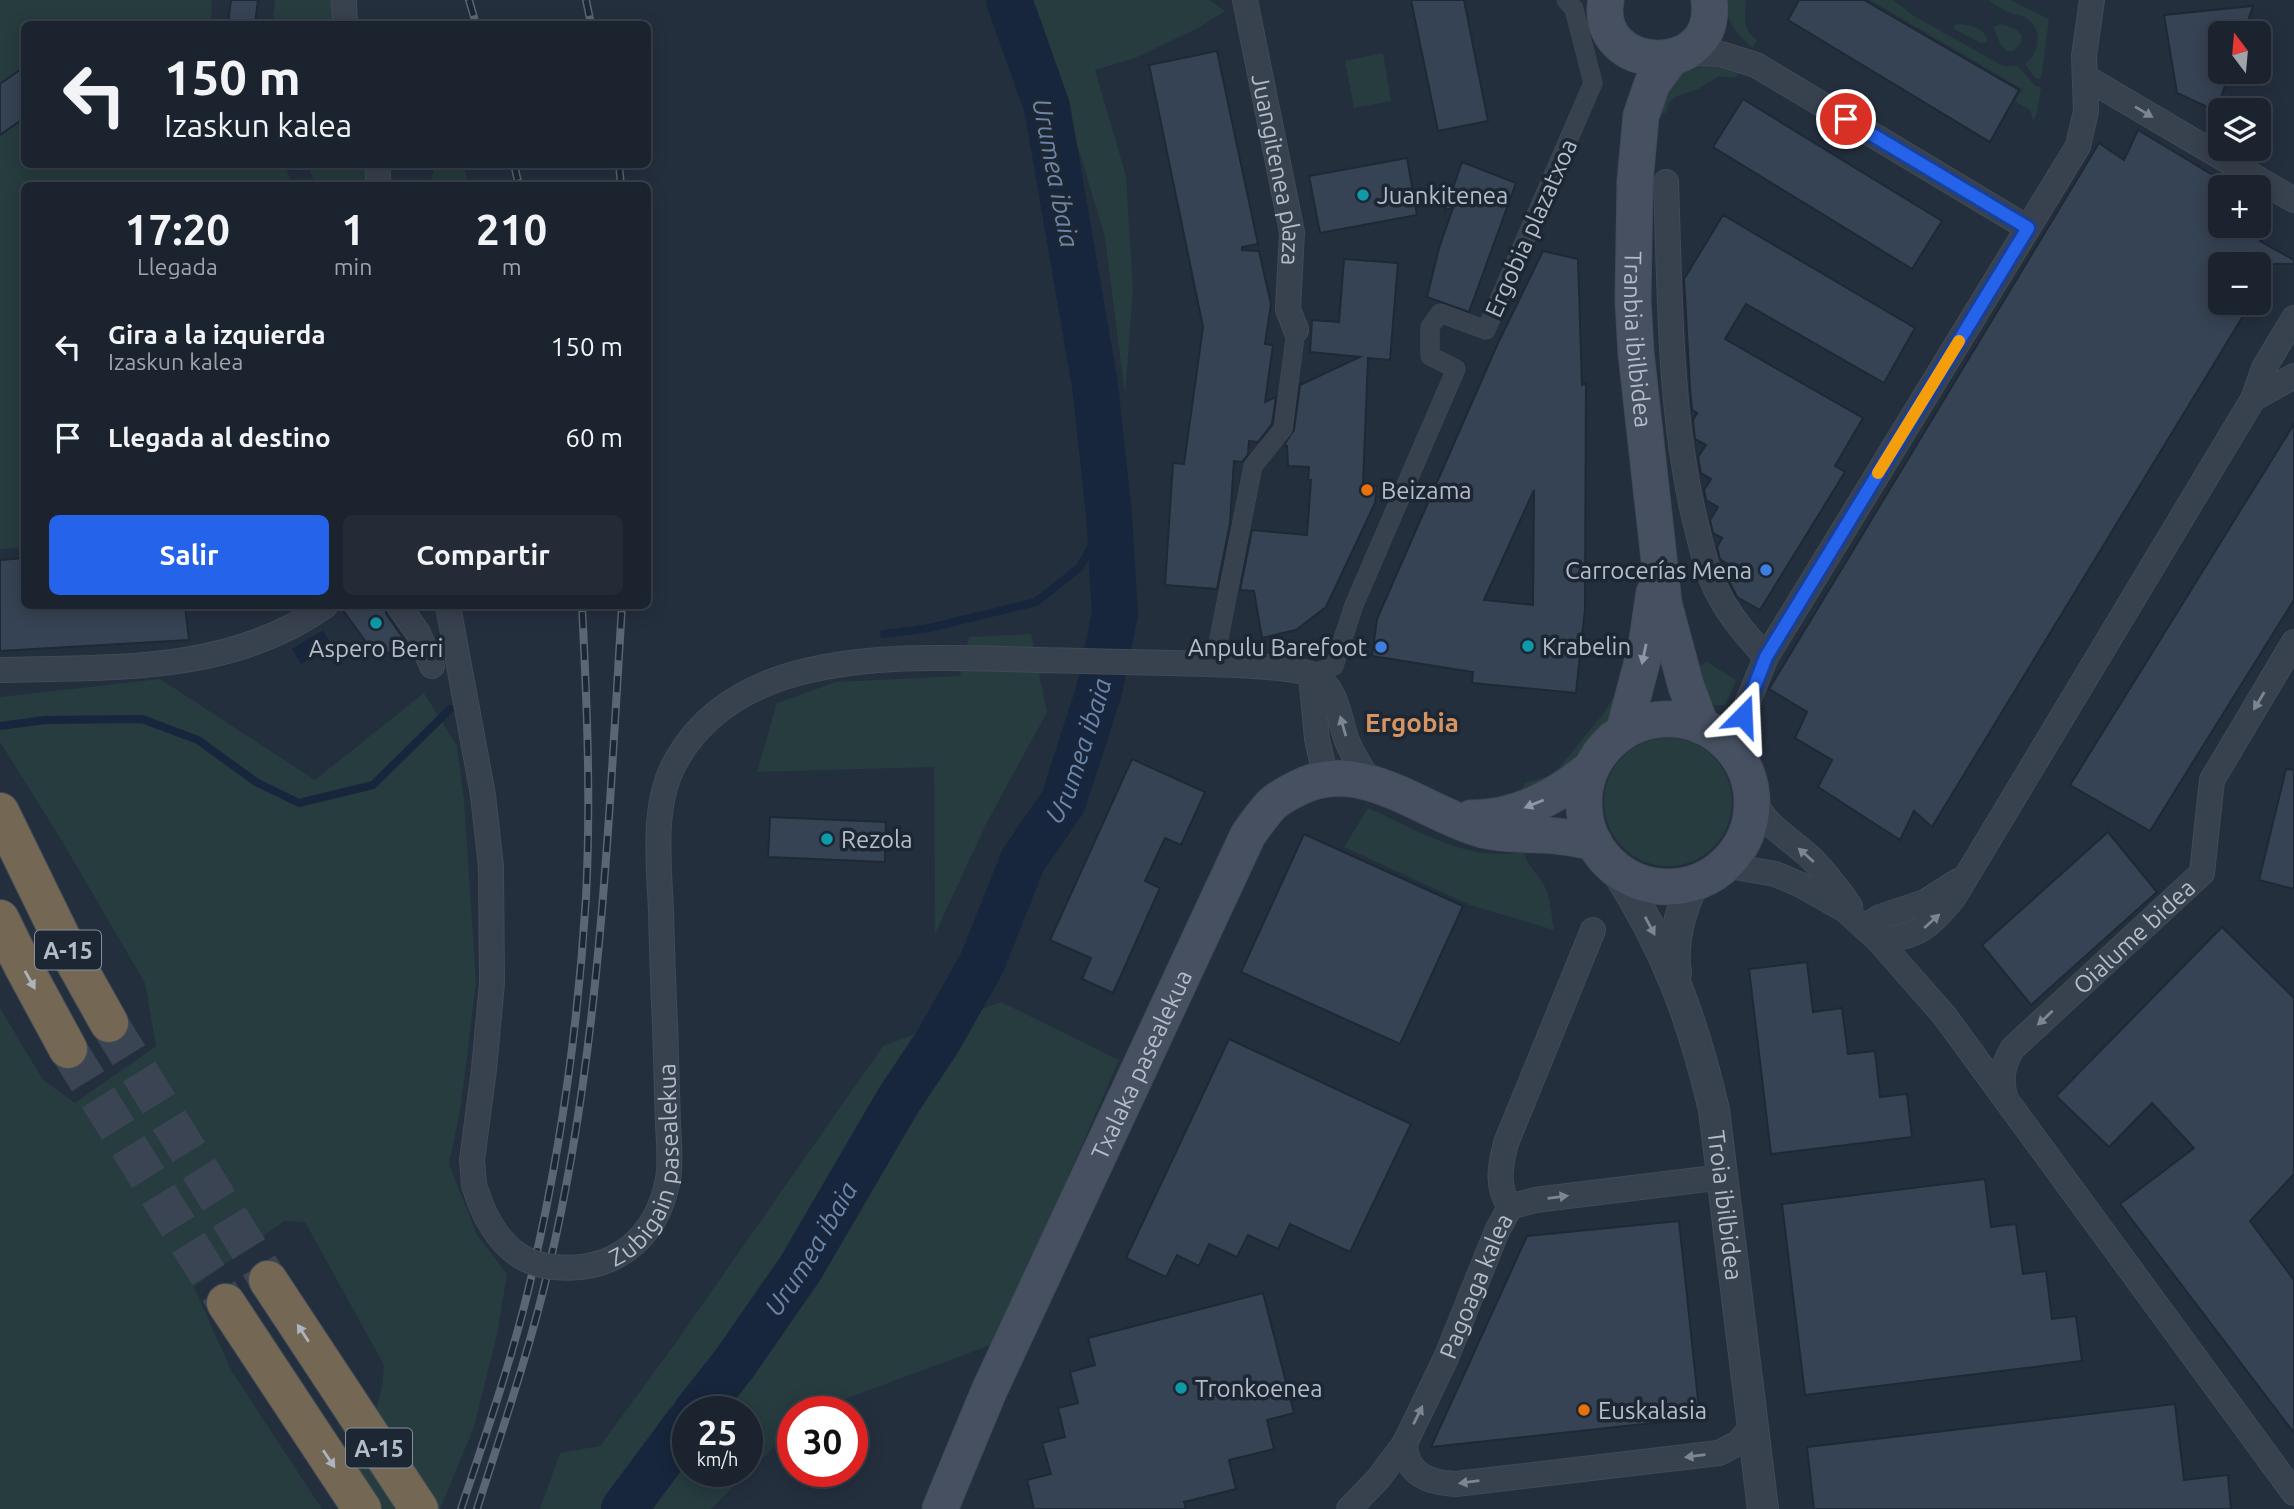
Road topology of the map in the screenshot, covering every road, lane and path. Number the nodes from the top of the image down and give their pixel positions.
1 (344, 0) edge
2 (1566, 0) edge
3 (2092, 0) edge
4 (1604, 2) edge
5 (1709, 4) edge
6 (1246, 5) edge
7 (345, 21) edge
8 (1623, 47) junction
9 (1678, 55) junction
10 (1756, 65) junction
11 (2085, 77) junction
12 (1641, 116) junction
13 (1666, 182) dead end
14 (2294, 200) edge
15 (2028, 228) junction
16 (2294, 317) edge
17 (1296, 330) joint
18 (2294, 353) edge
19 (2264, 368) junction
20 (2294, 376) edge
21 (2253, 399) junction
22 (1658, 562) junction
23 (320, 609) edge
24 (401, 609) edge
25 (449, 609) edge
26 (2294, 642) edge
27 (1218, 643) dead end
28 (1766, 657) junction
29 (432, 666) dead end
30 (0, 670) edge
31 (1311, 674) junction
32 (1701, 726) junction
33 (1625, 731) junction
34 (1731, 747) junction
35 (1591, 768) junction
36 (1326, 779) junction
37 (1371, 783) junction
38 (1752, 799) junction
39 (0, 812) edge
40 (1454, 818) junction
41 (1604, 855) junction
42 (1724, 865) junction
43 (1694, 882) junction
44 (0, 919) edge
45 (1593, 930) dead end
46 (1871, 933) junction
47 (1679, 988) junction
48 (109, 1023) tunnel mouth
49 (68, 1049) tunnel mouth
50 (2006, 1100) junction
51 (1723, 1177) junction
52 (1510, 1207) junction
53 (268, 1280) tunnel mouth
54 (226, 1303) tunnel mouth
55 (1753, 1426) junction
56 (1405, 1443) junction
57 (2294, 1493) edge
58 (362, 1509) edge
59 (419, 1509) edge
60 (940, 1509) edge
61 (1349, 1509) edge
62 (1763, 1509) edge

1 - 7 street
2 - 31 street, Ergobia plazatxoa
3 - 11 street
4 - 8 main road, Tranbia ibilbidea
5 - 9 main road, Tranbia ibilbidea
5 - 10 street
6 - 17 street, Juangitenea plaza
8 - 9 main road
8 - 12 main road, Tranbia ibilbidea
9 - 10 street
9 - 12 main road, Tranbia ibilbidea
10 - 15 street
11 -> 14 street
11 - 15 street
12 - 22 main road, Tranbia ibilbidea
13 - 28 street
15 - 28 street
16 - 19 street
17 - 27 street
18 - 19 street
19 - 21 street
20 - 21 street
21 - 46 street
22 - 32 main road, Tranbia ibilbidea
22 -> 33 main road, Tranbia ibilbidea
23 - 30 street
24 - 29 street
25 - 31 street, Zubigain pasealekua, bridge
26 -> 50 street, Oialume bidea
28 - 34 street
31 - 36 street
37 -> 31 street
32 - 33 main road
32 - 34 main road
33 - 35 main road
34 - 38 main road
35 -> 40 main road, Txalaka pasealekua
35 - 41 main road
36 - 37 main road, Txalaka pasealekua
36 - 60 main road, Txalaka pasealekua
37 - 40 main road, Txalaka pasealekua
38 - 42 main road
46 -> 38 street
39 - 48 highway, A-15
40 - 41 main road, Txalaka pasealekua
41 - 43 main road
41 -> 47 street, Troia ibilbidea
42 - 43 main road
42 - 46 street
43 - 47 street, Troia ibilbidea
44 -> 49 highway, A-15
45 - 52 street
46 - 50 street
47 - 51 street, Troia ibilbidea
50 - 57 street
52 -> 51 street, Pagoaga kalea
51 - 55 street, Troia ibilbidea
56 -> 52 street, Pagoaga kalea
59 -> 53 highway, A-15
54 -> 58 highway, A-15
55 -> 56 street
55 - 62 street, Troia ibilbidea
56 - 61 street, Pagoaga kalea

